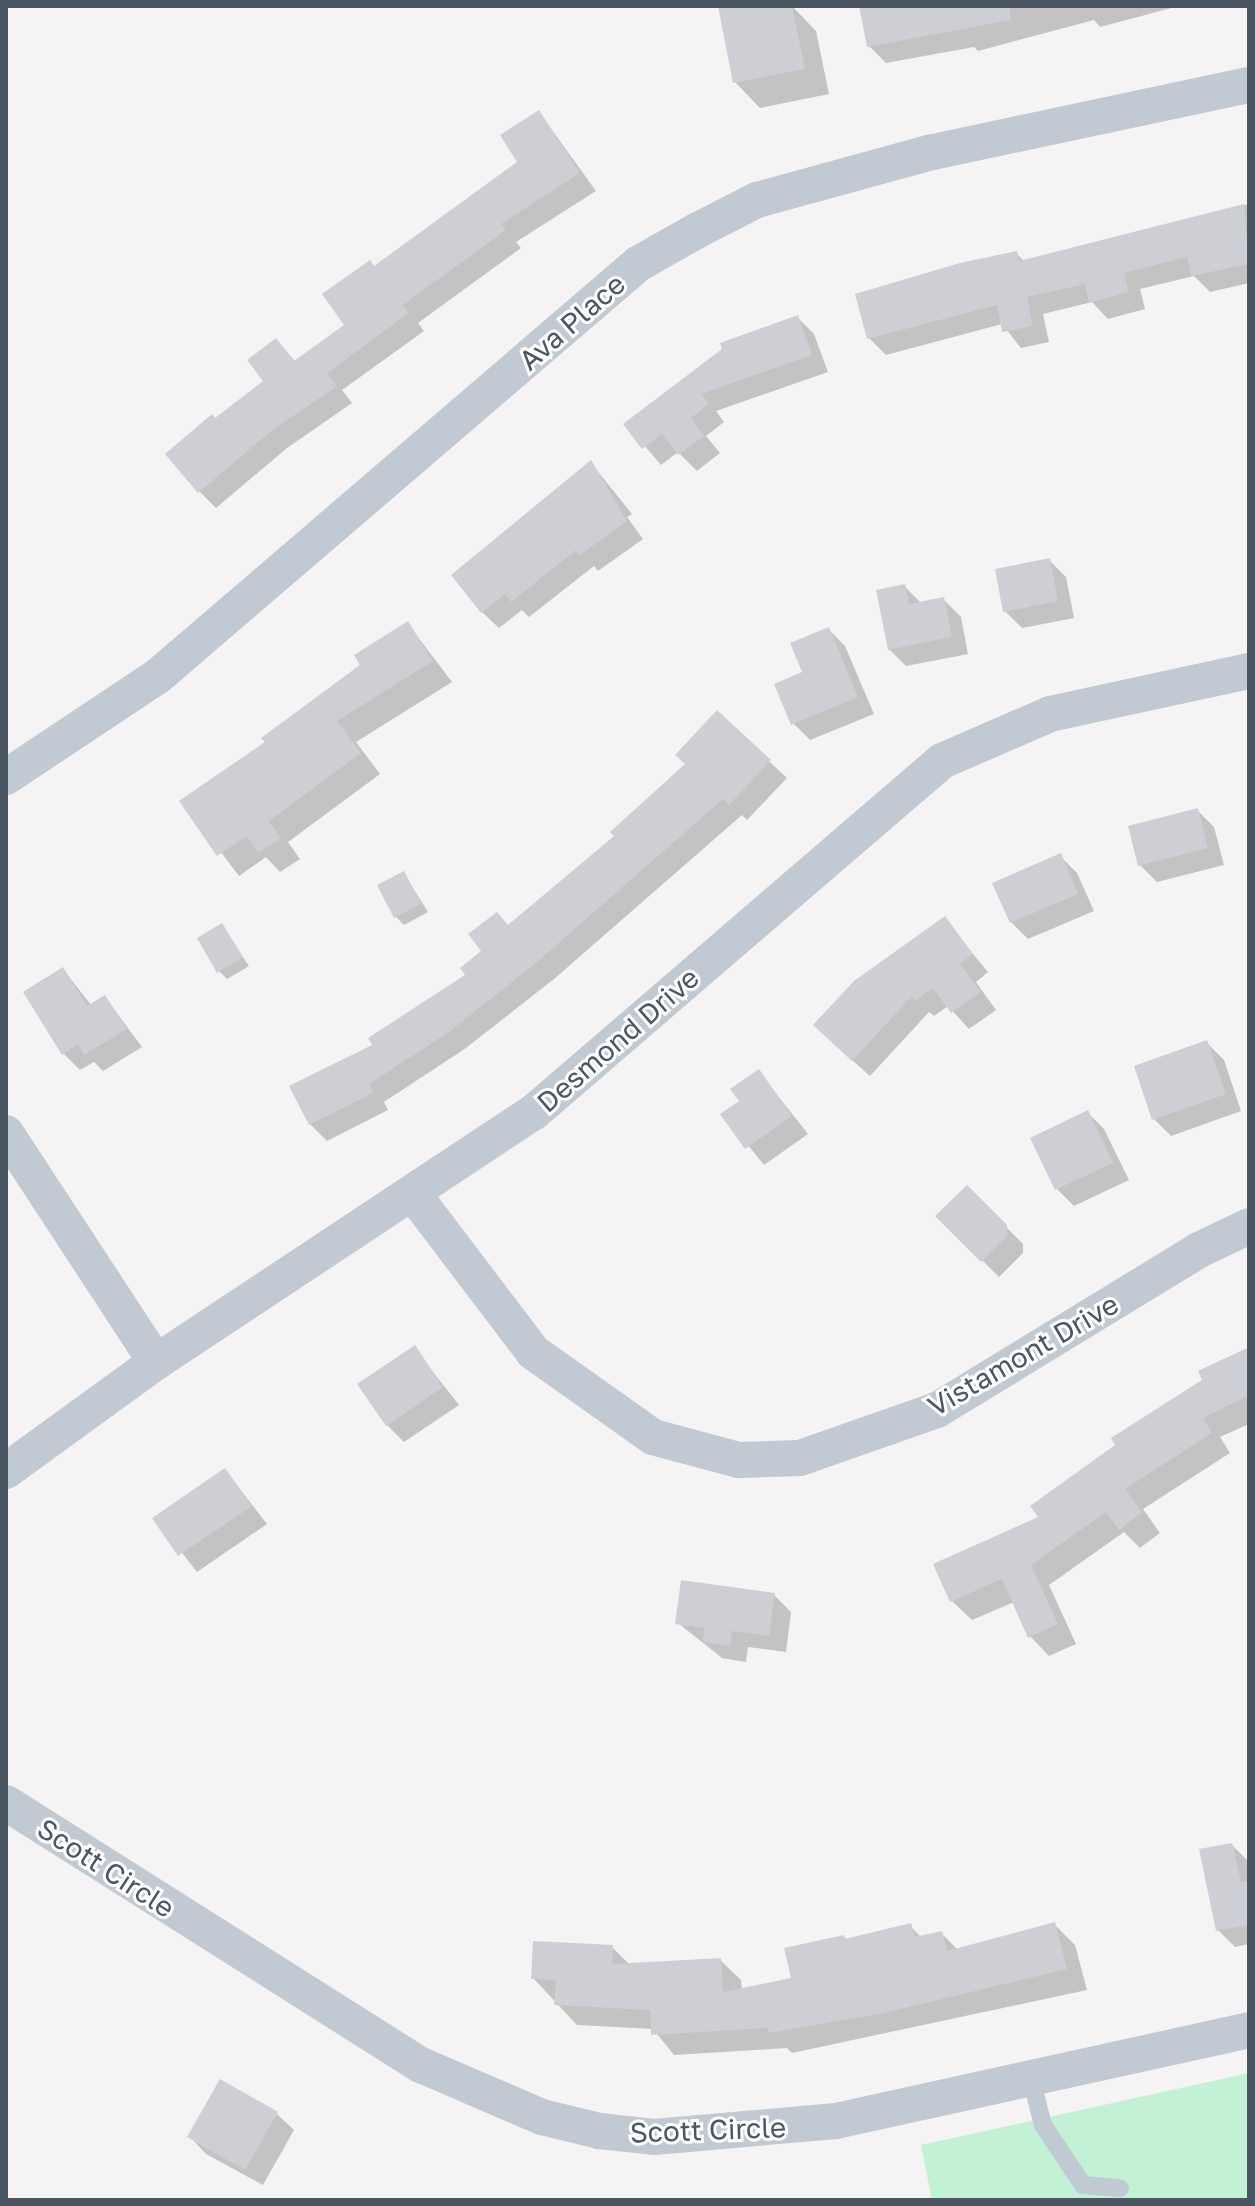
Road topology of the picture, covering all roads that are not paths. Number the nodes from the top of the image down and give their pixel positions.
1 (1249, 85) edge
2 (1249, 671) edge
3 (6, 777) edge
4 (6, 1133) edge
5 (414, 1195) junction
6 (1249, 1226) edge
7 (156, 1362) junction
8 (6, 1471) edge
9 (6, 1803) edge
10 (1249, 2030) edge
11 (1031, 2078) junction
12 (1120, 2188) dead end

1 - 3 street, Ava Place
2 - 5 street, Desmond Drive
4 - 7 street
5 - 6 street, Vistamont Drive
5 - 7 street, Desmond Drive
7 - 8 street, Desmond Drive
9 - 11 street, Scott Circle
10 - 11 street, Scott Circle
11 - 12 lane

